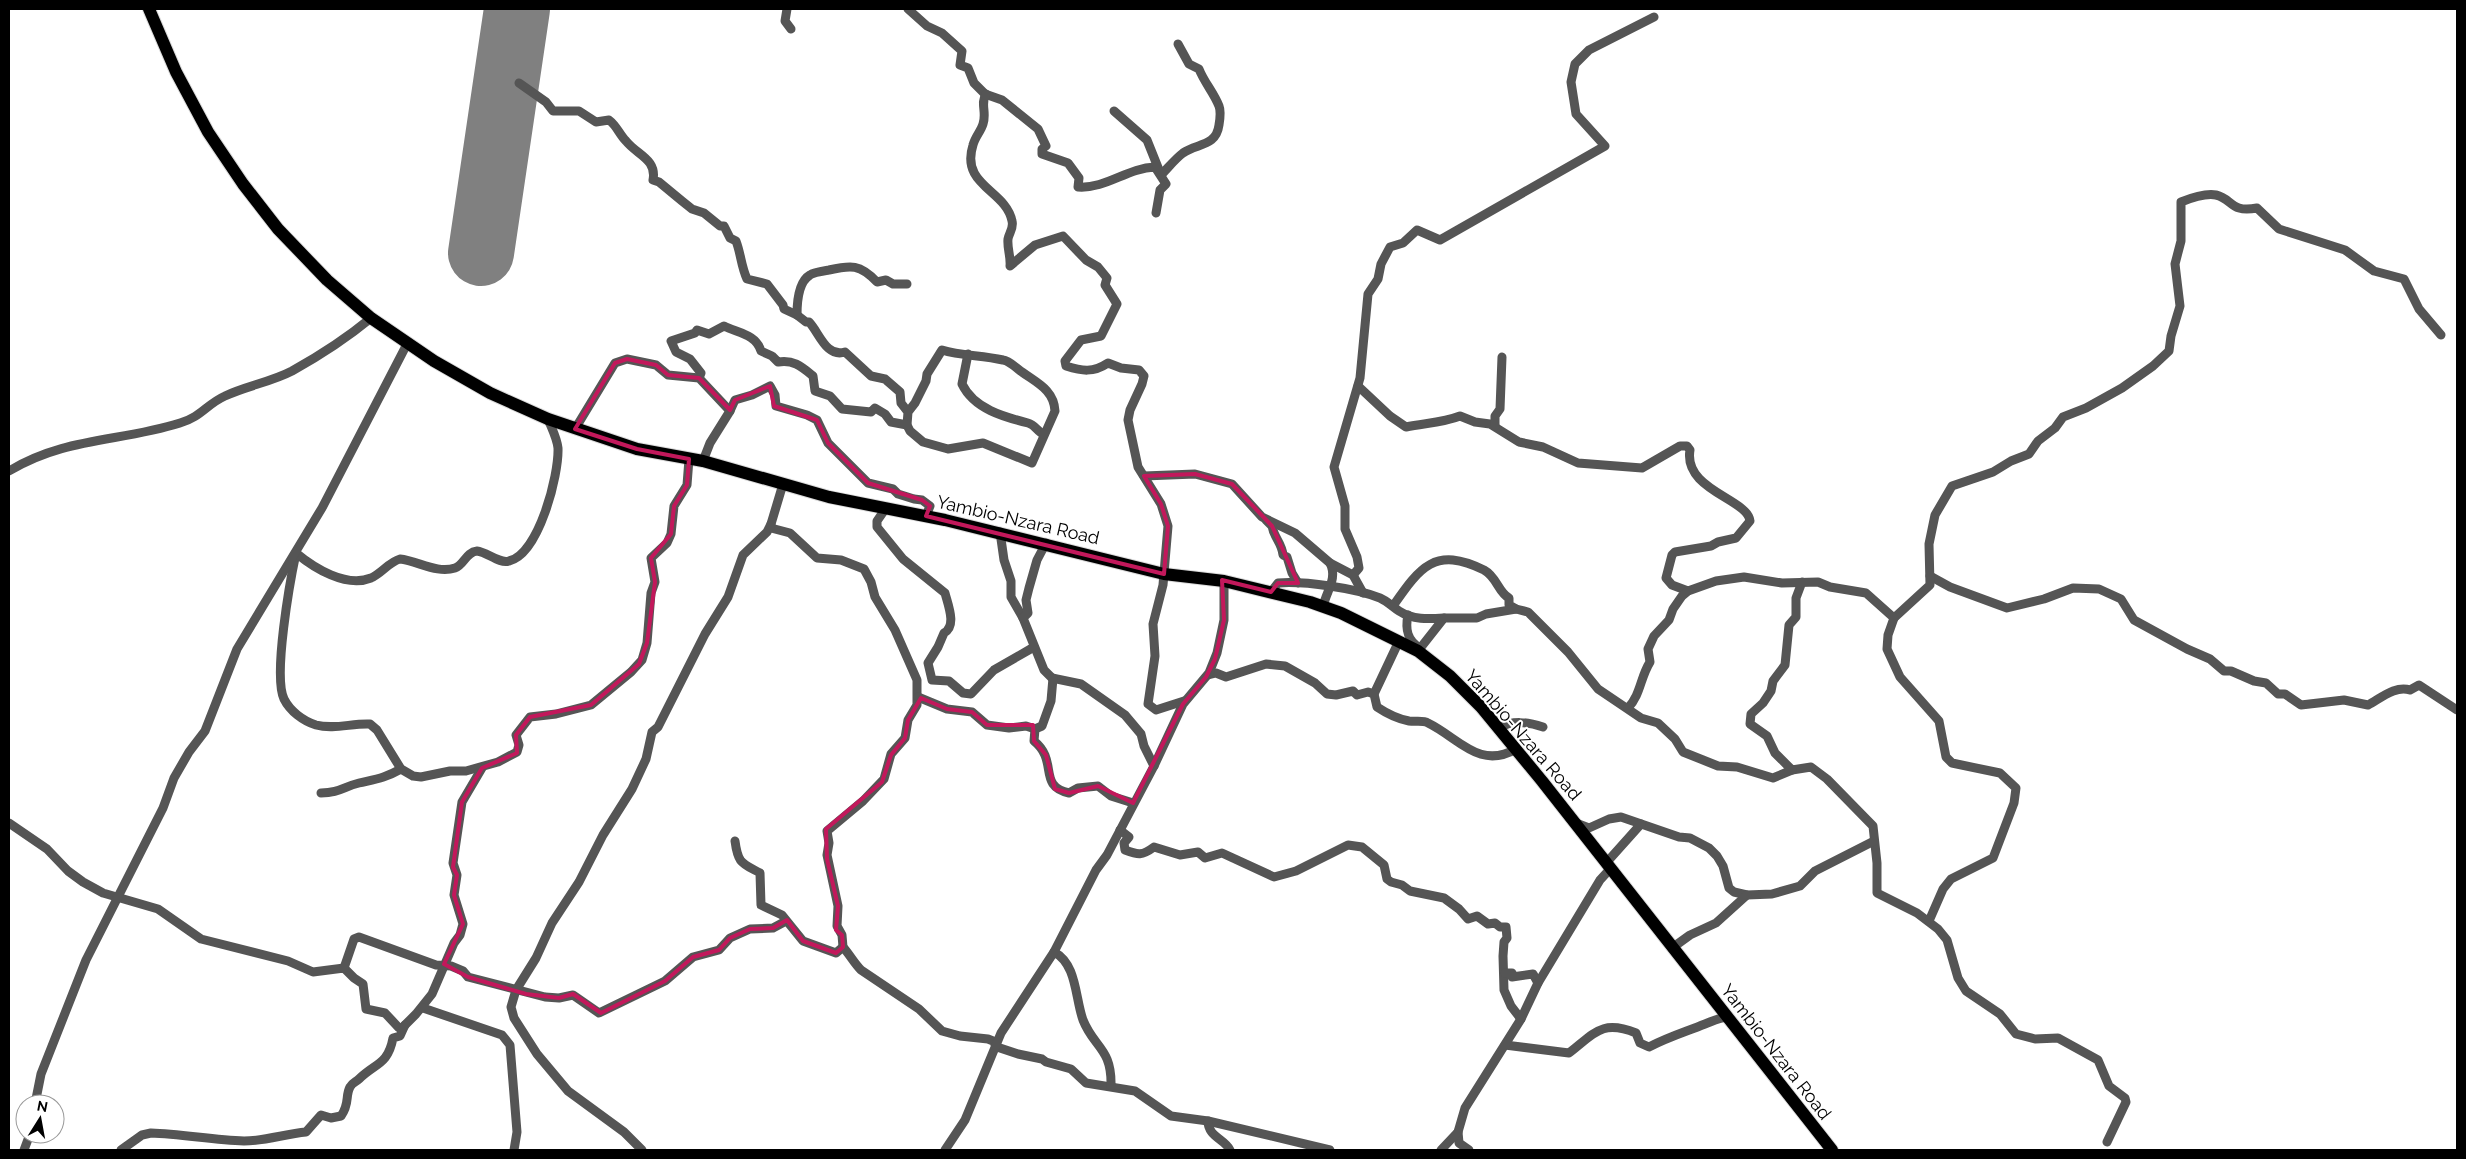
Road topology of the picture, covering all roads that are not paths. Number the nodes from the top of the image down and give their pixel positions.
1 (149, 9) edge
2 (787, 9) edge
3 (908, 9) edge
4 (1654, 17) dead end
5 (791, 29) dead end
6 (1178, 44) dead end
7 (519, 83) dead end
8 (986, 94) junction
9 (1114, 111) dead end
10 (1160, 175) junction
11 (1156, 213) dead end
12 (907, 284) dead end
13 (797, 315) junction
14 (371, 318) junction
15 (2441, 335) dead end
16 (407, 344) junction
17 (968, 354) junction
18 (1502, 357) dead end
19 (699, 378) junction
20 (1358, 386) junction
21 (730, 411) junction
22 (908, 412) junction
23 (548, 419) junction
24 (907, 425) junction
25 (1495, 426) junction
26 (575, 429) junction
27 (1044, 434) junction
28 (689, 459) junction
29 (703, 461) junction
30 (9, 471) edge
31 (1144, 476) junction
32 (783, 484) junction
33 (886, 508) junction
34 (926, 516) junction
35 (1262, 517) junction
36 (771, 524) junction
37 (1000, 532) junction
38 (1046, 543) junction
39 (296, 554) junction
40 (1330, 563) junction
41 (1164, 574) junction
42 (1353, 575) junction
43 (1930, 576) junction
44 (1224, 581) junction
45 (1802, 582) junction
46 (1300, 584) junction
47 (1331, 587) junction
48 (1688, 591) junction
49 (1271, 592) junction
50 (1363, 593) junction
51 (1302, 600) junction
52 (1323, 606) junction
53 (1392, 606) junction
54 (1516, 609) junction
55 (1408, 616) junction
56 (1023, 618) junction
57 (1444, 618) junction
58 (1894, 618) junction
59 (1399, 641) junction
60 (1034, 647) junction
61 (1419, 649) junction
62 (1208, 675) junction
63 (1054, 678) junction
64 (963, 693) junction
65 (1374, 694) junction
66 (918, 697) junction
67 (1184, 701) junction
68 (1628, 708) junction
69 (2457, 710) edge
70 (972, 712) junction
71 (1543, 727) dead end
72 (1498, 728) junction
73 (1035, 729) junction
74 (1516, 749) junction
75 (1154, 766) junction
76 (482, 768) junction
77 (401, 769) junction
78 (1792, 770) junction
79 (320, 793) dead end
80 (1133, 803) junction
81 (9, 823) edge
82 (1576, 823) junction
83 (1640, 824) junction
84 (1120, 830) junction
85 (735, 842) dead end
86 (1874, 842) junction
87 (1609, 865) junction
88 (1747, 895) junction
89 (120, 896) junction
90 (786, 921) junction
91 (1929, 921) junction
92 (843, 947) junction
93 (1672, 948) junction
94 (1054, 952) junction
95 (444, 964) junction
96 (344, 968) junction
97 (1505, 973) junction
98 (1538, 983) junction
99 (516, 990) junction
100 (423, 1008) junction
101 (1727, 1017) junction
102 (1521, 1019) junction
103 (405, 1025) junction
104 (996, 1044) junction
105 (1505, 1045) junction
106 (1111, 1086) junction
107 (37, 1094) edge
108 (1208, 1121) junction
109 (1458, 1132) junction
110 (2107, 1142) dead end
111 (121, 1150) edge
112 (514, 1150) edge
113 (642, 1150) edge
114 (945, 1150) edge
115 (1230, 1150) edge
116 (1330, 1150) edge
117 (1441, 1150) edge
118 (1469, 1150) edge
119 (1832, 1150) edge

1 - 14 main road, Yambio-Nzara Road
2 - 5 street
3 - 8 street
4 - 20 street
6 - 10 street
7 - 13 street
8 - 10 street
8 - 31 street
9 - 10 street
10 - 11 street
12 - 13 street
13 - 22 street
14 - 16 main road, Yambio-Nzara Road
14 - 30 street
15 - 43 street
16 - 23 main road, Yambio-Nzara Road
16 - 39 street
17 - 22 street
17 - 27 street
17 - 27 street
18 - 25 street
19 - 21 street
19 - 24 street
19 - 26 street
20 - 25 street
20 - 42 street
21 - 29 street
21 - 34 street
22 - 24 street
23 - 26 main road, Yambio-Nzara Road
23 - 39 street
24 - 27 street
25 - 48 street
26 - 28 main road, Yambio-Nzara Road
28 - 29 main road, Yambio-Nzara Road
28 - 76 street
29 - 32 main road, Yambio-Nzara Road
31 - 35 street
31 - 41 street
32 - 33 main road, Yambio-Nzara Road
32 - 36 street
33 - 34 main road, Yambio-Nzara Road
33 - 64 street
34 - 37 main road, Yambio-Nzara Road
35 - 40 street
35 - 46 street
36 - 66 street
36 - 99 street
37 - 38 main road, Yambio-Nzara Road
37 - 56 street
38 - 41 main road, Yambio-Nzara Road
38 - 56 street
39 - 77 street
39 - 89 street
40 - 42 street
40 - 47 street
41 - 44 main road, Yambio-Nzara Road
41 - 67 street
42 - 50 street
43 - 58 street
43 - 69 street
44 - 49 main road, Yambio-Nzara Road
44 - 62 street
45 - 48 street
45 - 58 street
45 - 78 street
46 - 47 street
46 - 49 street
46 - 51 street
47 - 50 street
47 - 52 street
48 - 68 street
49 - 51 main road, Yambio-Nzara Road
50 - 53 street
51 - 52 main road, Yambio-Nzara Road
52 - 59 main road, Yambio-Nzara Road
53 - 54 street
53 - 55 street
54 - 57 street
54 - 68 street
55 - 57 street
55 - 61 street
56 - 60 street
57 - 61 street
58 - 91 street
59 - 61 main road, Yambio-Nzara Road
59 - 65 street
60 - 63 street
60 - 64 street
61 - 72 main road, Yambio-Nzara Road
62 - 65 street
62 - 67 street
63 - 73 street
63 - 75 street
64 - 70 street
65 - 74 street
66 - 70 street
66 - 92 street
67 - 75 street
68 - 78 street
70 - 73 street
71 - 72 street
72 - 74 main road, Yambio-Nzara Road
73 - 80 street
74 - 82 main road, Yambio-Nzara Road
75 - 80 street
76 - 77 street
76 - 95 street
77 - 79 street
78 - 86 street
80 - 84 street
81 - 89 street
82 - 83 street
82 - 87 main road, Yambio-Nzara Road
83 - 87 street
83 - 88 street
84 - 94 street
84 - 97 street
85 - 90 street
86 - 88 street
86 - 91 street
87 - 93 main road, Yambio-Nzara Road
87 - 98 street
88 - 93 street
89 - 96 street
89 - 107 street
90 - 92 street
90 - 99 street
91 - 110 street
92 - 104 street
93 - 101 main road, Yambio-Nzara Road
94 - 104 street
94 - 106 street
95 - 96 street
95 - 99 street
95 - 100 street
96 - 103 street
97 - 98 street
97 - 102 street
98 - 102 street
99 - 113 street
100 - 103 street
100 - 112 street
101 - 105 street
101 - 119 main road, Yambio-Nzara Road
102 - 105 street
103 - 111 street
104 - 106 street
104 - 114 street
105 - 109 street
106 - 108 street
108 - 115 street
108 - 116 street
109 - 117 street
109 - 118 street

